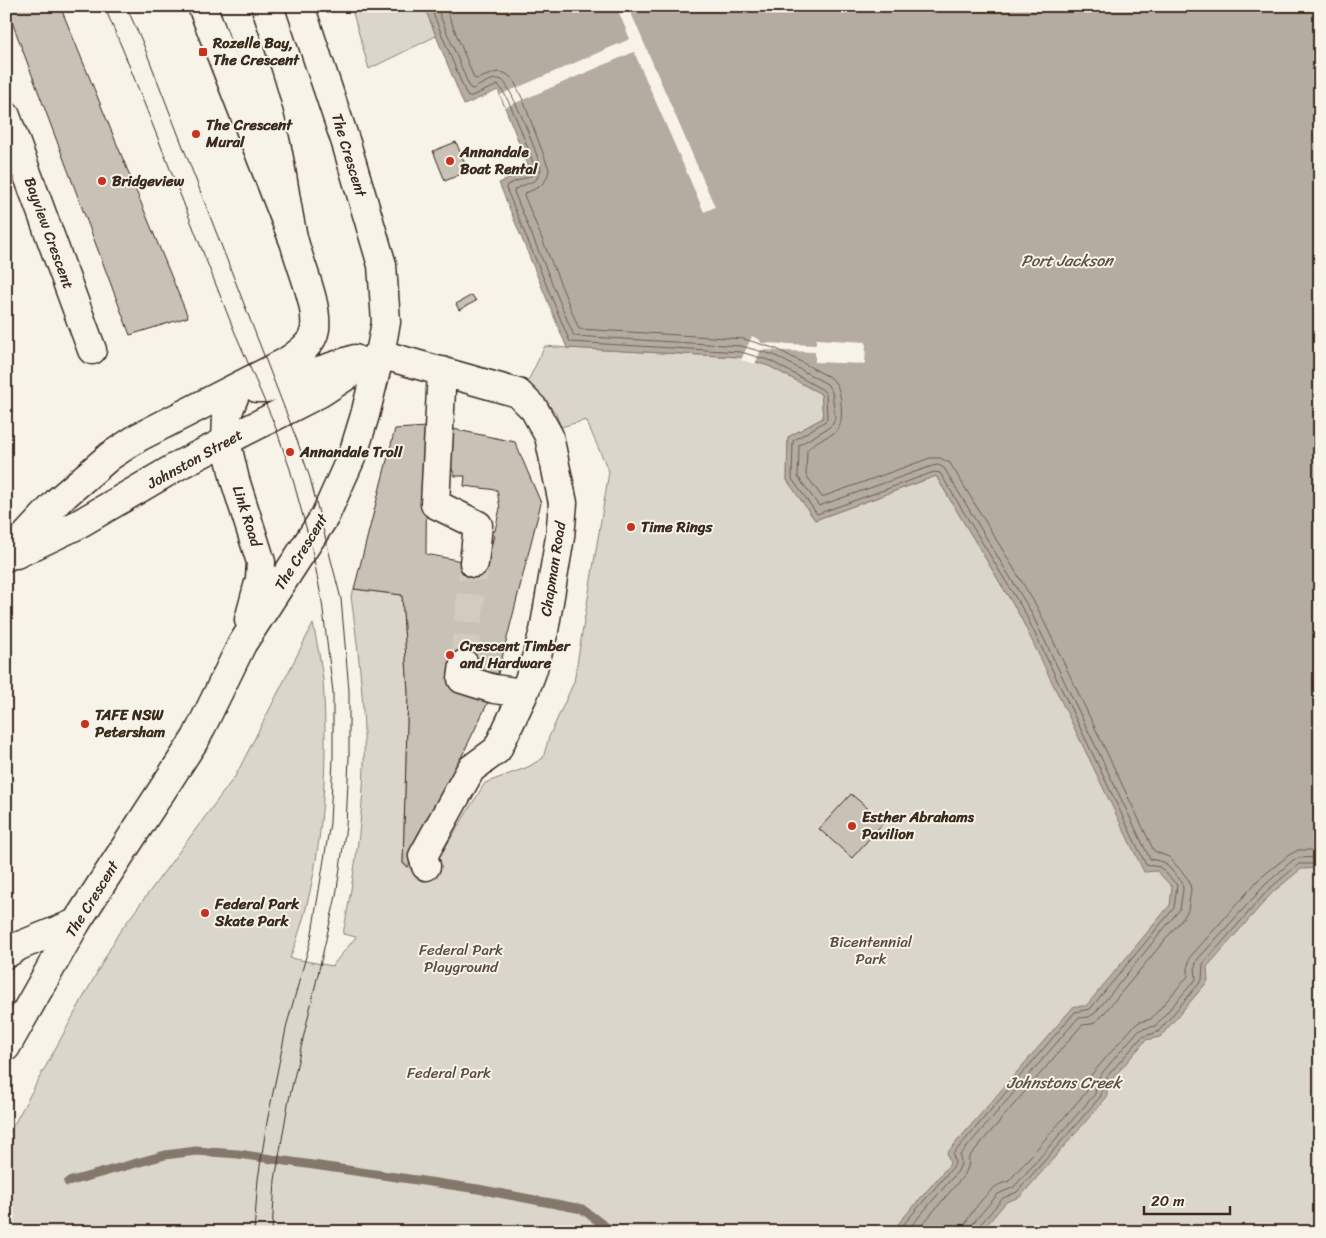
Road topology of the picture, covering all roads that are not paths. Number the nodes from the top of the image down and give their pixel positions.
1 (202, 6) edge
2 (234, 6) edge
3 (300, 6) edge
4 (6, 116) edge
5 (293, 239) junction
6 (92, 350) dead end
7 (380, 354) junction
8 (442, 371) junction
9 (238, 387) junction
10 (226, 441) junction
11 (6, 558) edge
12 (474, 563) tunnel mouth
13 (242, 644) junction
14 (464, 664) tunnel mouth
15 (524, 693) junction
16 (426, 866) dead end
17 (76, 924) junction
18 (6, 954) edge
19 (6, 1047) edge

1 - 5 main road
2 - 5 main road
3 - 7 main road, The Crescent
4 - 6 main road, Bayview Crescent
5 - 9 main road, Johnston Street
7 - 8 main road, Chapman Road
7 - 9 main road
7 - 10 main road, Johnston Street
7 - 13 main road, The Crescent
8 - 12 main road
8 - 15 main road, Chapman Road
9 - 10 main road, Link Road
9 - 11 main road, Johnston Street
10 - 11 main road, Johnston Street
10 - 13 main road, Link Road
13 - 17 main road, The Crescent
14 - 15 main road
15 - 16 main road, Chapman Road
17 - 18 main road
17 - 19 main road, The Crescent

